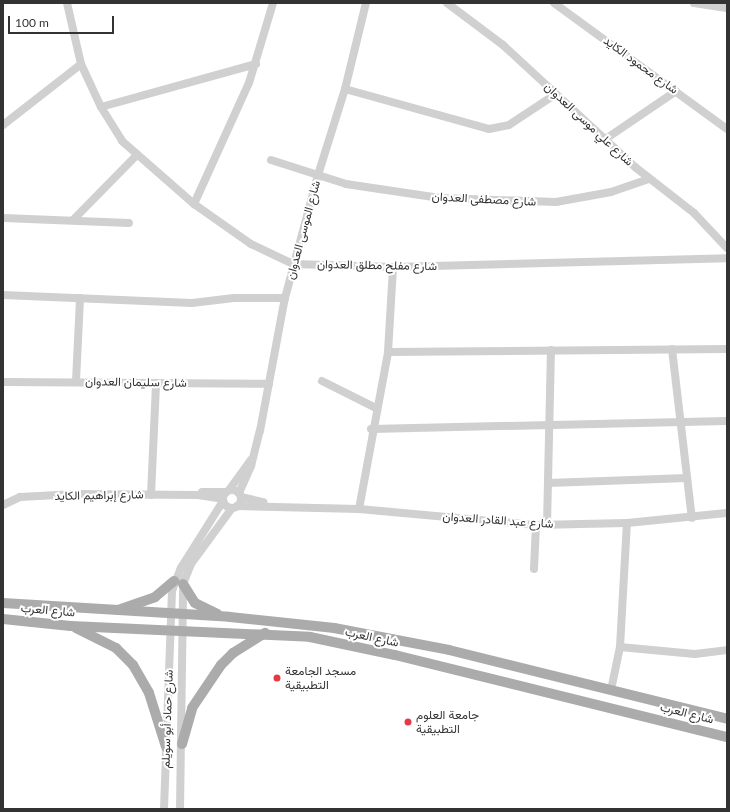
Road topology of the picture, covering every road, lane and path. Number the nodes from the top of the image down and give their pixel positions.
1 (67, 3) edge
2 (273, 3) edge
3 (366, 3) edge
4 (447, 3) edge
5 (694, 3) edge
6 (560, 4) edge
7 (727, 8) edge
8 (81, 64) junction
9 (256, 64) junction
10 (345, 89) junction
11 (676, 91) junction
12 (556, 94) junction
13 (101, 107) junction
14 (3, 125) edge
15 (727, 129) edge
16 (604, 140) junction
17 (136, 156) junction
18 (271, 160) dead end
19 (318, 175) junction
20 (649, 179) junction
21 (194, 204) junction
22 (3, 218) edge
23 (73, 220) junction
24 (129, 223) dead end
25 (727, 248) edge
26 (727, 258) edge
27 (293, 264) junction
28 (393, 267) junction
29 (3, 295) edge
30 (80, 298) junction
31 (285, 298) junction
32 (672, 349) junction
33 (727, 349) edge
34 (551, 350) junction
35 (388, 352) junction
36 (76, 381) junction
37 (322, 381) dead end
38 (3, 382) edge
39 (156, 383) junction
40 (269, 384) junction
41 (376, 408) junction
42 (727, 421) edge
43 (681, 423) junction
44 (550, 426) junction
45 (371, 429) junction
46 (251, 460) junction
47 (687, 478) junction
48 (548, 483) junction
49 (151, 495) junction
50 (225, 495) junction
51 (240, 495) junction
52 (3, 505) edge
53 (269, 506) junction
54 (235, 507) junction
55 (359, 509) junction
56 (727, 513) edge
57 (692, 518) junction
58 (627, 523) junction
59 (536, 525) junction
60 (547, 525) junction
61 (534, 569) dead end
62 (179, 582) junction
63 (3, 603) edge
64 (115, 611) junction
65 (170, 614) junction
66 (183, 615) junction
67 (230, 617) junction
68 (3, 619) edge
69 (71, 626) junction
70 (169, 630) junction
71 (183, 630) junction
72 (265, 633) junction
73 (620, 647) junction
74 (727, 650) edge
75 (611, 690) junction
76 (727, 719) edge
77 (727, 736) edge
78 (182, 744) junction
79 (166, 747) junction
80 (164, 809) edge
81 (180, 809) edge

1 - 8 street, شارع مفلح مطلق العدوان
2 - 9 street
3 - 10 street, شارع الموسى العدوان
4 - 12 street, شارع علي موسى العدوان
5 - 7 street
6 - 11 street, شارع محمود الكايد
8 - 13 street, شارع مفلح مطلق العدوان
8 - 14 street
9 - 13 street
9 - 21 street
10 - 12 street
10 - 19 street, شارع الموسى العدوان
11 - 15 street, شارع محمود الكايد
11 - 16 street
12 - 16 street, شارع علي موسى العدوان
13 - 17 street, شارع مفلح مطلق العدوان
16 - 20 street, شارع علي موسى العدوان
17 - 21 street, شارع مفلح مطلق العدوان
17 - 23 street
18 - 19 street, شارع مصطفى العدوان
19 - 20 street, شارع مصطفى العدوان
19 - 27 street, شارع الموسى العدوان
20 - 25 street, شارع علي موسى العدوان
21 - 27 street, شارع مفلح مطلق العدوان
22 - 23 street
23 - 24 street
26 - 28 street, شارع مفلح مطلق العدوان
27 - 28 street, شارع مفلح مطلق العدوان
27 - 31 street, شارع الموسى العدوان
28 - 35 street
29 - 30 street
30 - 31 street
30 - 36 street
31 - 40 street, شارع الموسى العدوان
32 - 33 street
32 - 34 street
32 - 43 street
34 - 35 street
34 - 44 street
35 - 41 street
36 - 38 street, شارع سليمان العدوان
36 - 39 street, شارع سليمان العدوان
37 - 41 street
39 - 40 street, شارع سليمان العدوان
39 - 49 street
40 - 46 street, شارع الموسى العدوان
41 - 45 street
42 - 43 street
43 - 44 street
43 - 47 street
44 - 45 street
44 - 48 street
45 - 55 street
46 - 50 street, شارع الموسى العدوان
46 - 51 street, شارع الموسى العدوان
47 - 48 street
47 - 57 street
48 - 60 street
49 - 50 street, شارع إبراهيم الكايد
49 - 52 street, شارع إبراهيم الكايد
50 - 51 street, شارع إبراهيم الكايد
50 - 54 street
50 - 62 street, شارع الموسى العدوان
51 - 53 street, شارع عبد القادر العدوان
51 - 54 street, شارع الموسى العدوان
53 - 54 street, شارع عبد القادر العدوان
53 - 55 street, شارع عبد القادر العدوان
54 - 62 street, شارع الموسى العدوان
55 - 59 street, شارع عبد القادر العدوان
56 - 57 street, شارع عبد القادر العدوان
57 - 58 street, شارع عبد القادر العدوان
58 - 60 street, شارع عبد القادر العدوان
58 - 73 street
59 - 60 street, شارع عبد القادر العدوان
59 - 61 street
62 - 64 main road
62 - 65 street, شارع الموسى العدوان
62 - 66 street, شارع الموسى العدوان
62 - 67 main road
63 - 64 main road, شارع العرب
64 - 65 main road, شارع العرب
65 - 66 main road, شارع العرب
65 - 70 street, شارع الموسى العدوان
66 - 67 main road, شارع العرب
66 - 71 street, شارع الموسى العدوان
67 - 75 main road, شارع العرب
68 - 69 main road, شارع العرب
69 - 70 main road, شارع العرب
69 - 79 main road
70 - 71 main road, شارع العرب
70 - 79 street, شارع حماد أبو سويلم
71 - 72 main road, شارع العرب
71 - 78 street, شارع حماد أبو سويلم
72 - 77 main road, شارع العرب
72 - 78 main road
73 - 74 street
73 - 75 street
75 - 76 main road, شارع العرب
78 - 81 street, شارع حماد أبو سويلم
79 - 80 street, شارع حماد أبو سويلم

